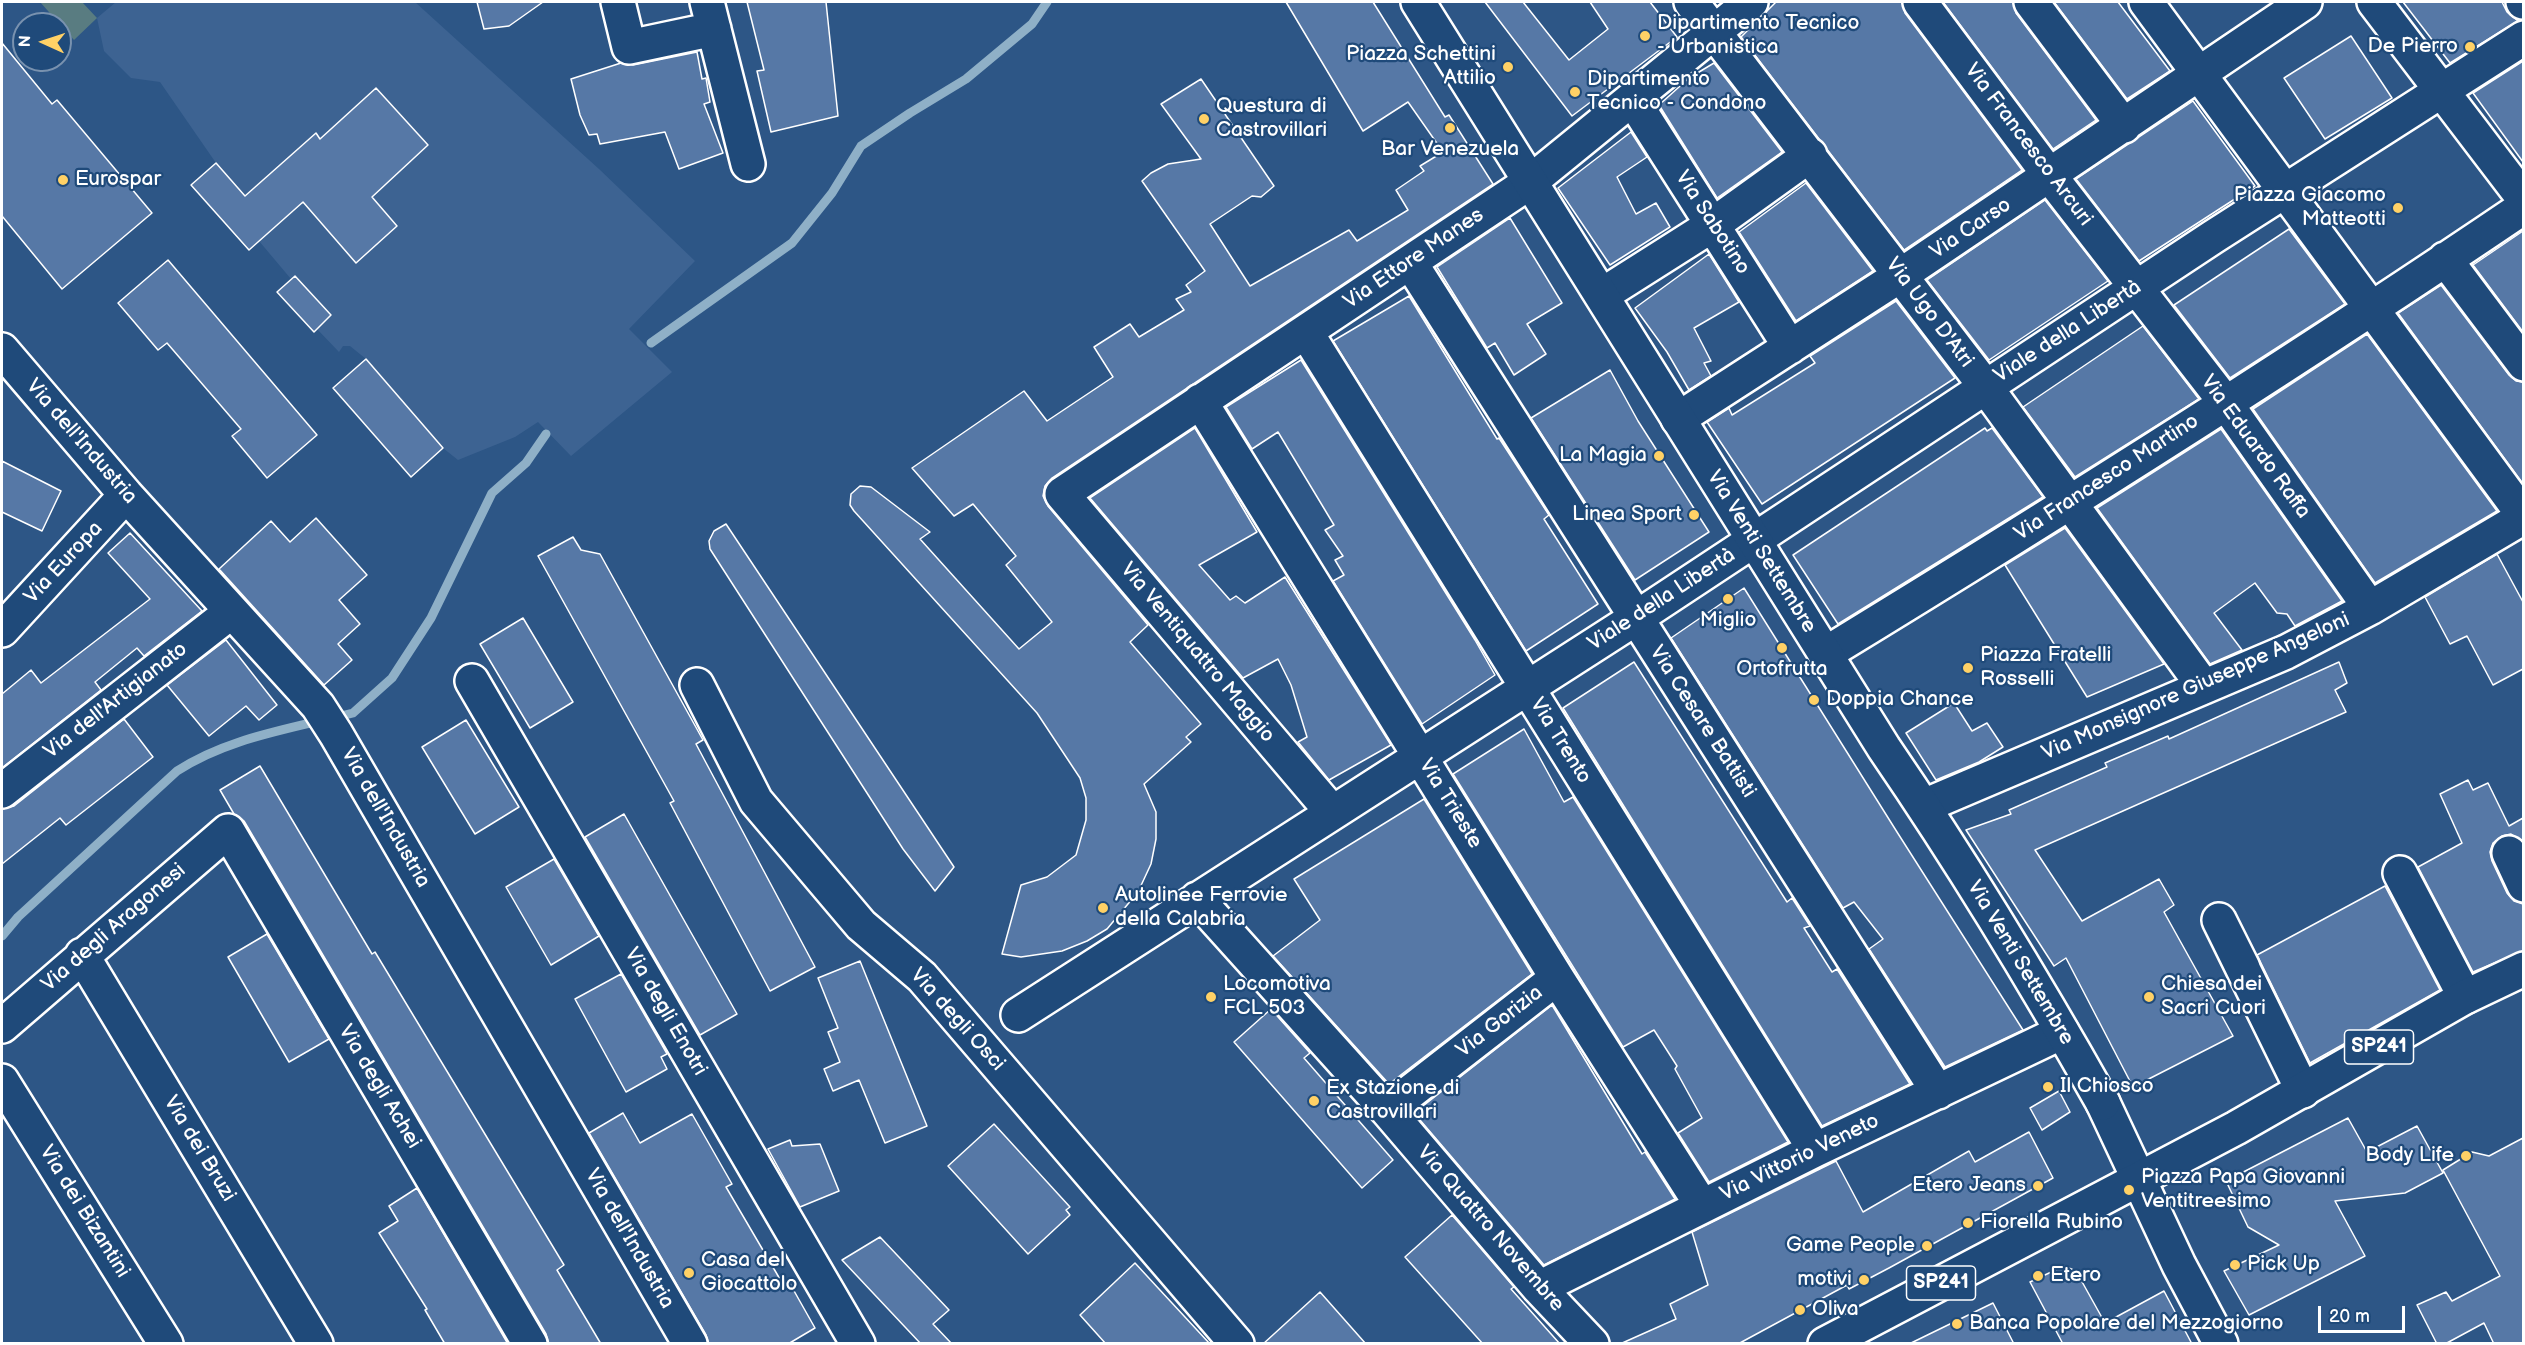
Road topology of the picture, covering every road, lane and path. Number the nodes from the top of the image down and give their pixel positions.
1 (618, 2) edge
2 (1418, 2) edge
3 (1691, 2) edge
4 (1750, 2) edge
5 (1920, 2) edge
6 (2031, 2) edge
7 (2146, 2) edge
8 (2305, 2) edge
9 (2374, 2) edge
10 (711, 16) edge
11 (1713, 31) junction
12 (2523, 38) edge
13 (2200, 74) junction
14 (2434, 95) junction
15 (1633, 100) junction
16 (2124, 126) junction
17 (1810, 155) junction
18 (748, 164) dead end
19 (2050, 176) junction
20 (1530, 182) junction
21 (2296, 185) junction
22 (2517, 208) edge
23 (1714, 224) junction
24 (2445, 259) junction
25 (1410, 262) junction
26 (1901, 275) junction
27 (2137, 288) junction
28 (1602, 295) junction
29 (2378, 304) junction
30 (1306, 332) junction
31 (1790, 346) junction
32 (4, 356) edge
33 (2523, 364) edge
34 (1985, 386) junction
35 (1200, 401) junction
36 (2225, 402) junction
37 (1678, 419) junction
38 (1062, 494) joint
39 (126, 495) junction
40 (2068, 502) junction
41 (2523, 517) edge
42 (1753, 540) junction
43 (2370, 608) junction
44 (231, 612) junction
45 (1636, 618) junction
46 (2, 630) edge
47 (1825, 654) junction
48 (471, 681) dead end
49 (697, 685) dead end
50 (1527, 687) junction
51 (2204, 687) junction
52 (1419, 755) junction
53 (2, 791) edge
54 (1924, 806) junction
55 (1332, 812) junction
56 (228, 831) joint
57 (2509, 853) dead end
58 (2400, 873) dead end
59 (2523, 885) edge
60 (1197, 899) junction
61 (82, 955) junction
62 (2243, 968) dead end
63 (2523, 969) edge
64 (1557, 978) junction
65 (2465, 998) junction
66 (1018, 1015) dead end
67 (2, 1026) edge
68 (2062, 1032) junction
69 (2, 1081) edge
70 (2303, 1091) junction
71 (1938, 1092) junction
72 (1387, 1110) junction
73 (1815, 1150) junction
74 (2140, 1179) junction
75 (1702, 1206) junction
76 (1539, 1288) junction
77 (166, 1344) edge
78 (316, 1344) edge
79 (530, 1344) edge
80 (690, 1344) edge
81 (858, 1344) edge
82 (1237, 1344) edge
83 (1592, 1344) edge
84 (1825, 1344) edge
85 (2221, 1344) edge

1 - 10 street
2 - 20 street, Via Venti Settembre
3 - 11 street, Via Ugo D'Atri
4 - 11 street, Via Ettore Manes
5 - 19 street, Via Francesco Arcuri
6 - 16 street
7 - 13 street
8 - 13 street, Via Carso
9 - 14 street
10 - 18 street
11 - 15 street, Via Ettore Manes
11 - 17 street, Via Ugo D'Atri
12 - 14 street
13 - 16 street, Via Carso
13 - 21 street
14 - 21 street
14 - 22 street
15 - 20 street, Via Ettore Manes
15 - 23 street, Via Sabotino
16 - 19 street, Via Carso
17 - 23 street
17 - 26 street, Via Ugo D'Atri
19 - 26 street, Via Carso
19 - 27 street, Via Francesco Arcuri
20 - 25 street, Via Ettore Manes
20 - 28 street, Via Venti Settembre
21 - 27 street, Viale della Libertà
21 - 29 street
22 - 24 street
23 - 28 street
23 - 31 street, Via Sabotino
24 - 29 street
24 - 33 street
25 - 30 street, Via Ettore Manes
25 - 45 street, Via Cesare Battisti
26 - 31 street, Via Carso
26 - 34 street, Via Ugo D'Atri
27 - 34 street, Viale della Libertà
27 - 36 street, Via Eduardo Raffa
28 - 37 street, Via Venti Settembre
29 - 36 street, Via Francesco Martino
29 - 41 street
30 - 35 street, Via Ettore Manes
30 - 50 street, Via Trento
31 - 37 street, Via Carso
32 - 39 street, Via dell'Industria
34 - 40 street, Via Ugo D'Atri
34 - 42 street, Viale della Libertà
35 - 38 street, Via Ettore Manes
35 - 52 street, Via Trieste
36 - 40 street, Via Francesco Martino
36 - 43 street, Via Eduardo Raffa
37 - 42 street, Via Venti Settembre
38 - 55 street, Via Ventiquattro Maggio
39 - 44 street, Via dell'Industria
39 - 46 street, Via Europa
40 - 47 street, Via Francesco Martino
40 - 51 street, Via Ugo D'Atri
41 - 43 street, Via Monsignore Giuseppe Angeloni
42 - 45 street, Viale della Libertà
42 - 47 street, Via Venti Settembre
43 - 51 street, Via Monsignore Giuseppe Angeloni
44 - 53 street, Via dell'Artigianato
44 - 80 street, Via dell'Industria
45 - 50 street, Viale della Libertà
45 - 71 street, Via Cesare Battisti
47 - 54 street, Via Venti Settembre
48 - 81 street, Via degli Enotri
49 - 82 street, Via degli Osci
50 - 52 street, Viale della Libertà
50 - 73 street, Via Trento
51 - 54 street, Via Monsignore Giuseppe Angeloni
52 - 55 street, Viale della Libertà
52 - 64 street, Via Trieste
54 - 68 street, Via Venti Settembre
55 - 60 street, Viale della Libertà
56 - 61 street, Via degli Aragonesi
56 - 79 street, Via degli Achei
57 - 59 street
58 - 65 street
60 - 66 street, Viale della Libertà
60 - 72 street, Via Quattro Novembre
61 - 67 street, Via degli Aragonesi
61 - 78 street, Via dei Bruzi
62 - 70 street
63 - 65 street, SP241
64 - 72 street, Via Gorizia
64 - 75 street, Via Trieste
65 - 70 street, SP241
68 - 71 street, Via Vittorio Veneto
68 - 74 street, Via Venti Settembre
69 - 77 street, Via dei Bizantini
70 - 74 street, SP241
71 - 73 street, Via Vittorio Veneto
72 - 76 street, Via Quattro Novembre
73 - 75 street, Via Vittorio Veneto
74 - 84 street, SP241
74 - 85 street
75 - 76 street, Via Vittorio Veneto
76 - 83 street, Via Quattro Novembre

